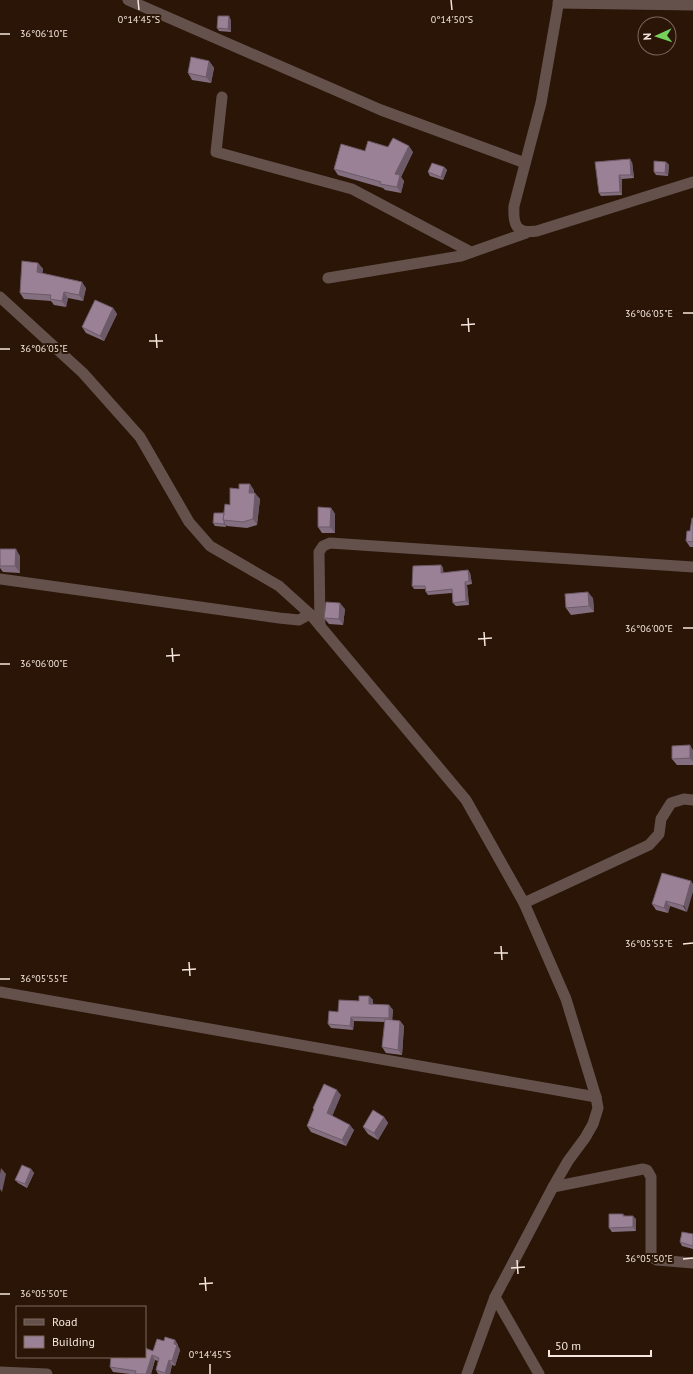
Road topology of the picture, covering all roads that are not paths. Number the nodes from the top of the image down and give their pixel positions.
1 (128, 0) edge
2 (558, 1) edge
3 (693, 5) edge
4 (222, 97) dead end
5 (525, 163) junction
6 (693, 182) edge
7 (526, 233) junction
8 (471, 252) junction
9 (328, 278) dead end
10 (0, 297) edge
11 (693, 567) edge
12 (0, 579) edge
13 (310, 614) junction
14 (320, 626) junction
15 (693, 800) edge
16 (524, 903) junction
17 (0, 992) edge
18 (596, 1097) junction
19 (553, 1187) junction
20 (693, 1263) edge
21 (495, 1297) junction
22 (0, 1372) edge
23 (47, 1374) edge
24 (467, 1374) edge
25 (539, 1374) edge

1 - 5 street
2 - 3 street
2 - 5 street
4 - 8 street
5 - 7 street
6 - 7 street
7 - 8 street
8 - 9 street
10 - 13 street
11 - 14 street
12 - 13 street
13 - 14 street
14 - 16 street
15 - 16 street
16 - 18 street
17 - 18 street
18 - 19 street
19 - 20 street
19 - 21 street
21 - 24 street
21 - 25 street
22 - 23 street

